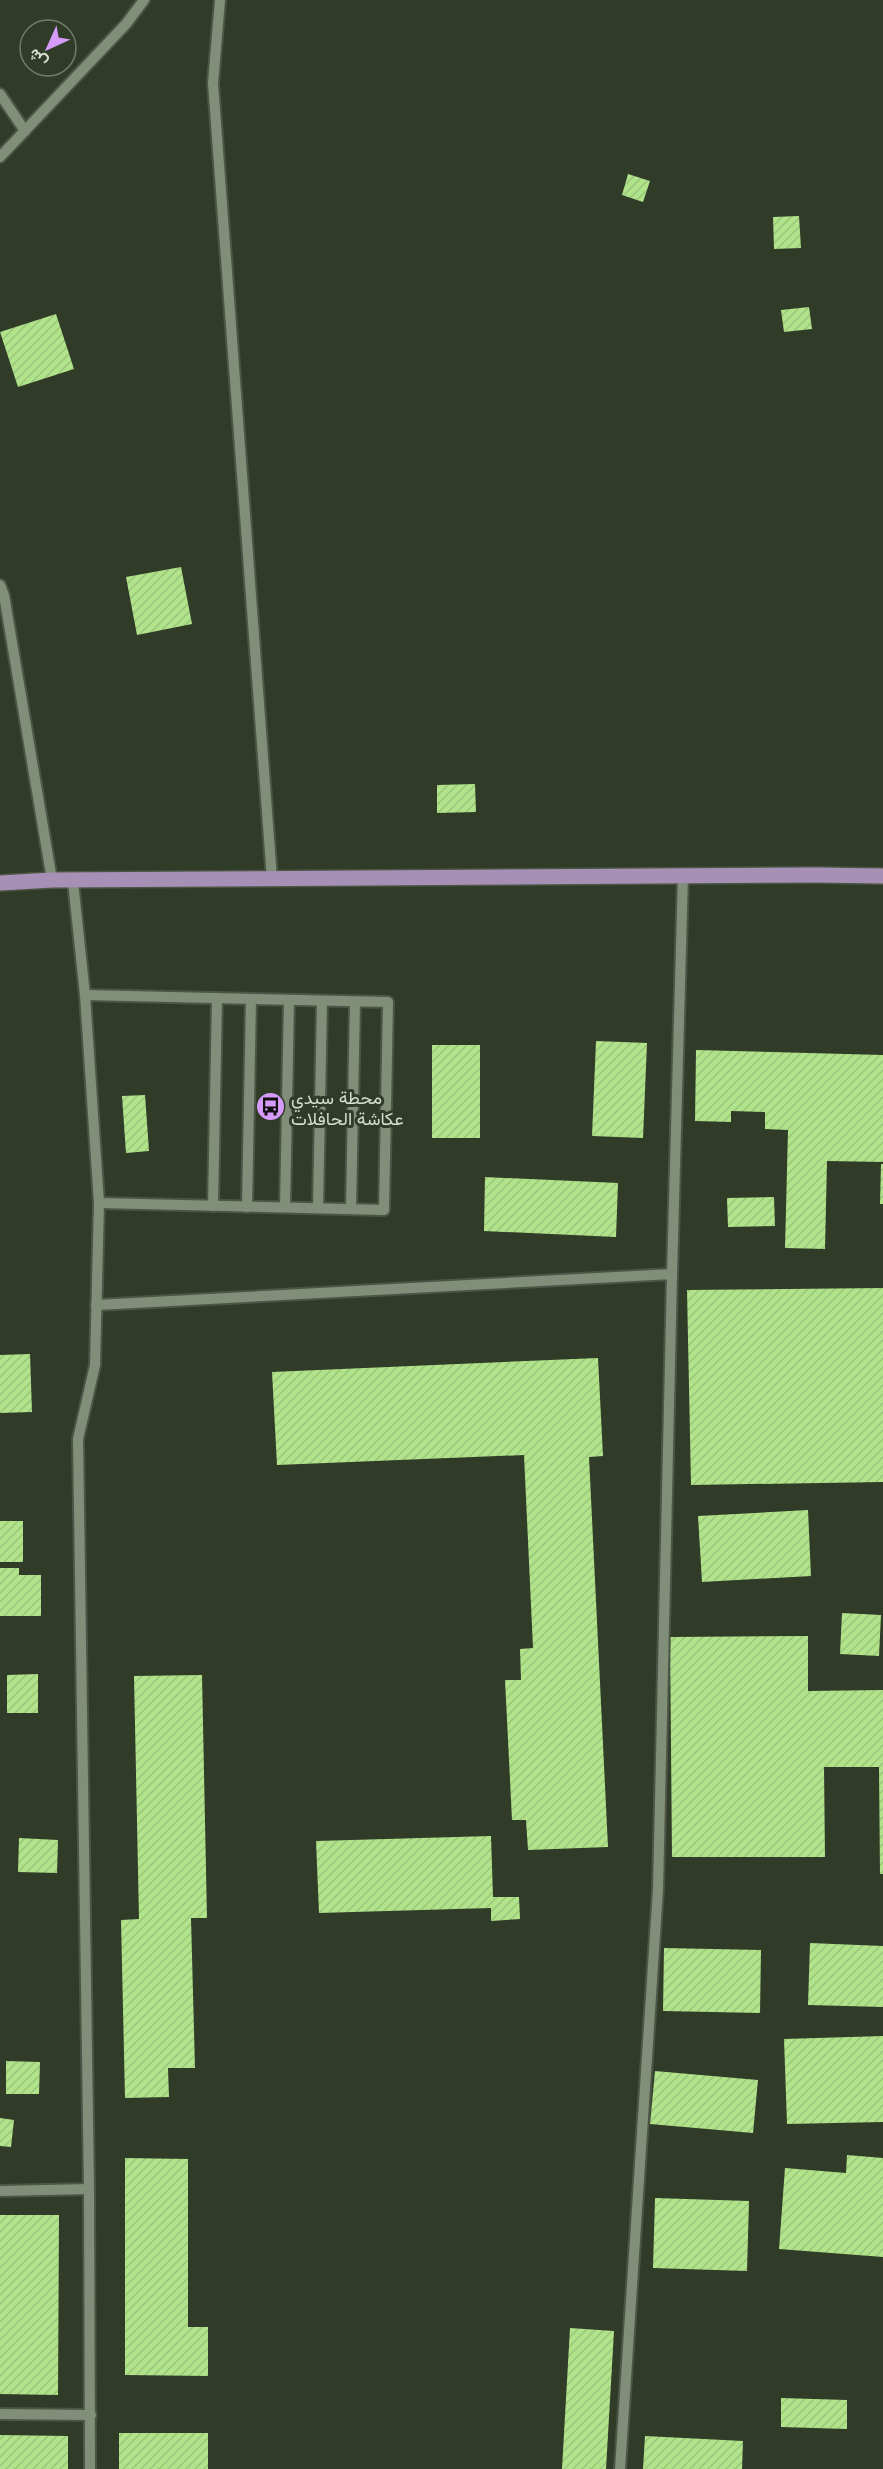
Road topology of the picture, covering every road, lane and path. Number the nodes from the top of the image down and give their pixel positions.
1 (144, 0) edge
2 (220, 0) edge
3 (0, 94) edge
4 (25, 130) junction
5 (0, 157) edge
6 (0, 585) edge
7 (683, 875) junction
8 (883, 876) edge
9 (272, 879) junction
10 (52, 880) junction
11 (73, 882) junction
12 (0, 883) edge
13 (84, 995) junction
14 (217, 998) junction
15 (252, 999) junction
16 (289, 1000) junction
17 (322, 1001) junction
18 (355, 1002) junction
19 (99, 1203) junction
20 (213, 1206) junction
21 (247, 1207) junction
22 (285, 1207) junction
23 (318, 1208) junction
24 (351, 1209) junction
25 (672, 1274) junction
26 (96, 1305) junction
27 (88, 2189) junction
28 (0, 2191) edge
29 (0, 2414) edge
30 (91, 2415) junction
31 (90, 2469) edge
32 (620, 2469) edge

1 - 4 street
2 - 9 street
3 - 4 street
4 - 5 street
6 - 10 street
7 - 8 main road
7 - 9 main road
7 - 25 street
9 - 11 main road
10 - 11 main road
10 - 12 main road
11 - 13 street
13 - 14 street
13 - 19 street
14 - 15 street
14 - 20 street
15 - 16 street
15 - 21 street
16 - 17 street
16 - 22 street
17 - 18 street
17 - 23 street
18 - 24 street
18 - 24 street
19 - 20 street
19 - 26 street
20 - 21 street
21 - 22 street
22 - 23 street
23 - 24 street
25 - 26 street
25 - 32 street
26 - 27 street
27 - 28 street
27 - 30 street
29 - 30 street
30 - 31 street

